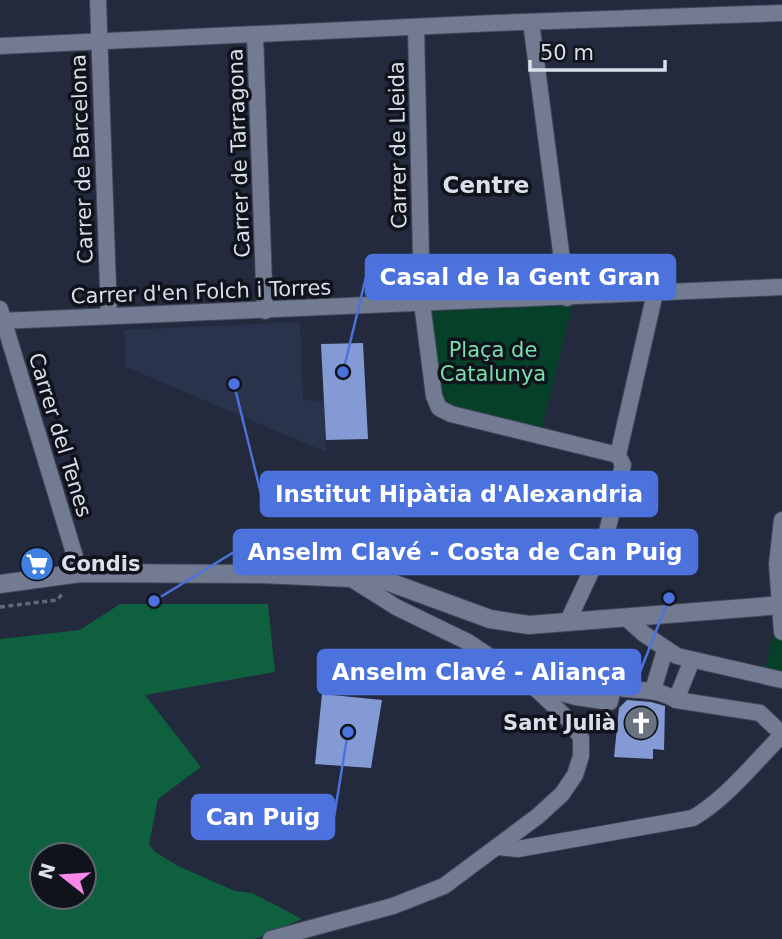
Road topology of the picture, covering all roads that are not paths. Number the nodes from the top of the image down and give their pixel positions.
1 (97, 0) edge
2 (782, 13) edge
3 (531, 22) junction
4 (416, 28) junction
5 (255, 35) junction
6 (99, 41) junction
7 (0, 46) edge
8 (782, 287) edge
9 (655, 293) junction
10 (567, 298) junction
11 (422, 303) junction
12 (265, 311) junction
13 (109, 316) junction
14 (1, 317) edge
15 (618, 455) junction
16 (782, 520) edge
17 (80, 573) junction
18 (350, 578) junction
19 (0, 584) edge
20 (781, 605) edge
21 (626, 618) junction
22 (567, 623) junction
23 (782, 632) edge
24 (665, 650) junction
25 (692, 660) junction
26 (782, 680) edge
27 (531, 685) junction
28 (653, 690) junction
29 (677, 699) junction
30 (782, 735) edge
31 (498, 847) junction
32 (271, 939) edge

1 - 6 street, Carrer de Barcelona
2 - 3 street
3 - 4 street
3 - 10 street
4 - 5 street
4 - 11 street, Carrer de Lleida
5 - 6 street
5 - 12 street, Carrer de Tarragona
6 - 7 street
6 - 13 street, Carrer de Barcelona
8 - 9 street, Carrer d'en Folch i Torres
9 - 10 street, Carrer d'en Folch i Torres
9 - 15 street
10 - 11 street, Carrer d'en Folch i Torres
11 - 12 street, Carrer d'en Folch i Torres
11 - 15 street
12 - 13 street, Carrer d'en Folch i Torres
13 - 14 street, Carrer d'en Folch i Torres
14 - 17 street, Carrer del Tenes
15 - 22 street
16 - 20 street
17 - 18 street
17 - 19 street
18 - 22 street
18 - 27 street
20 - 21 street
20 - 23 street
21 - 22 street
21 - 24 street
24 - 25 street
24 - 28 street
25 - 26 street
25 - 29 street
27 - 28 street
27 - 31 street
28 - 29 street
29 - 30 street
30 - 31 street
31 - 32 street

